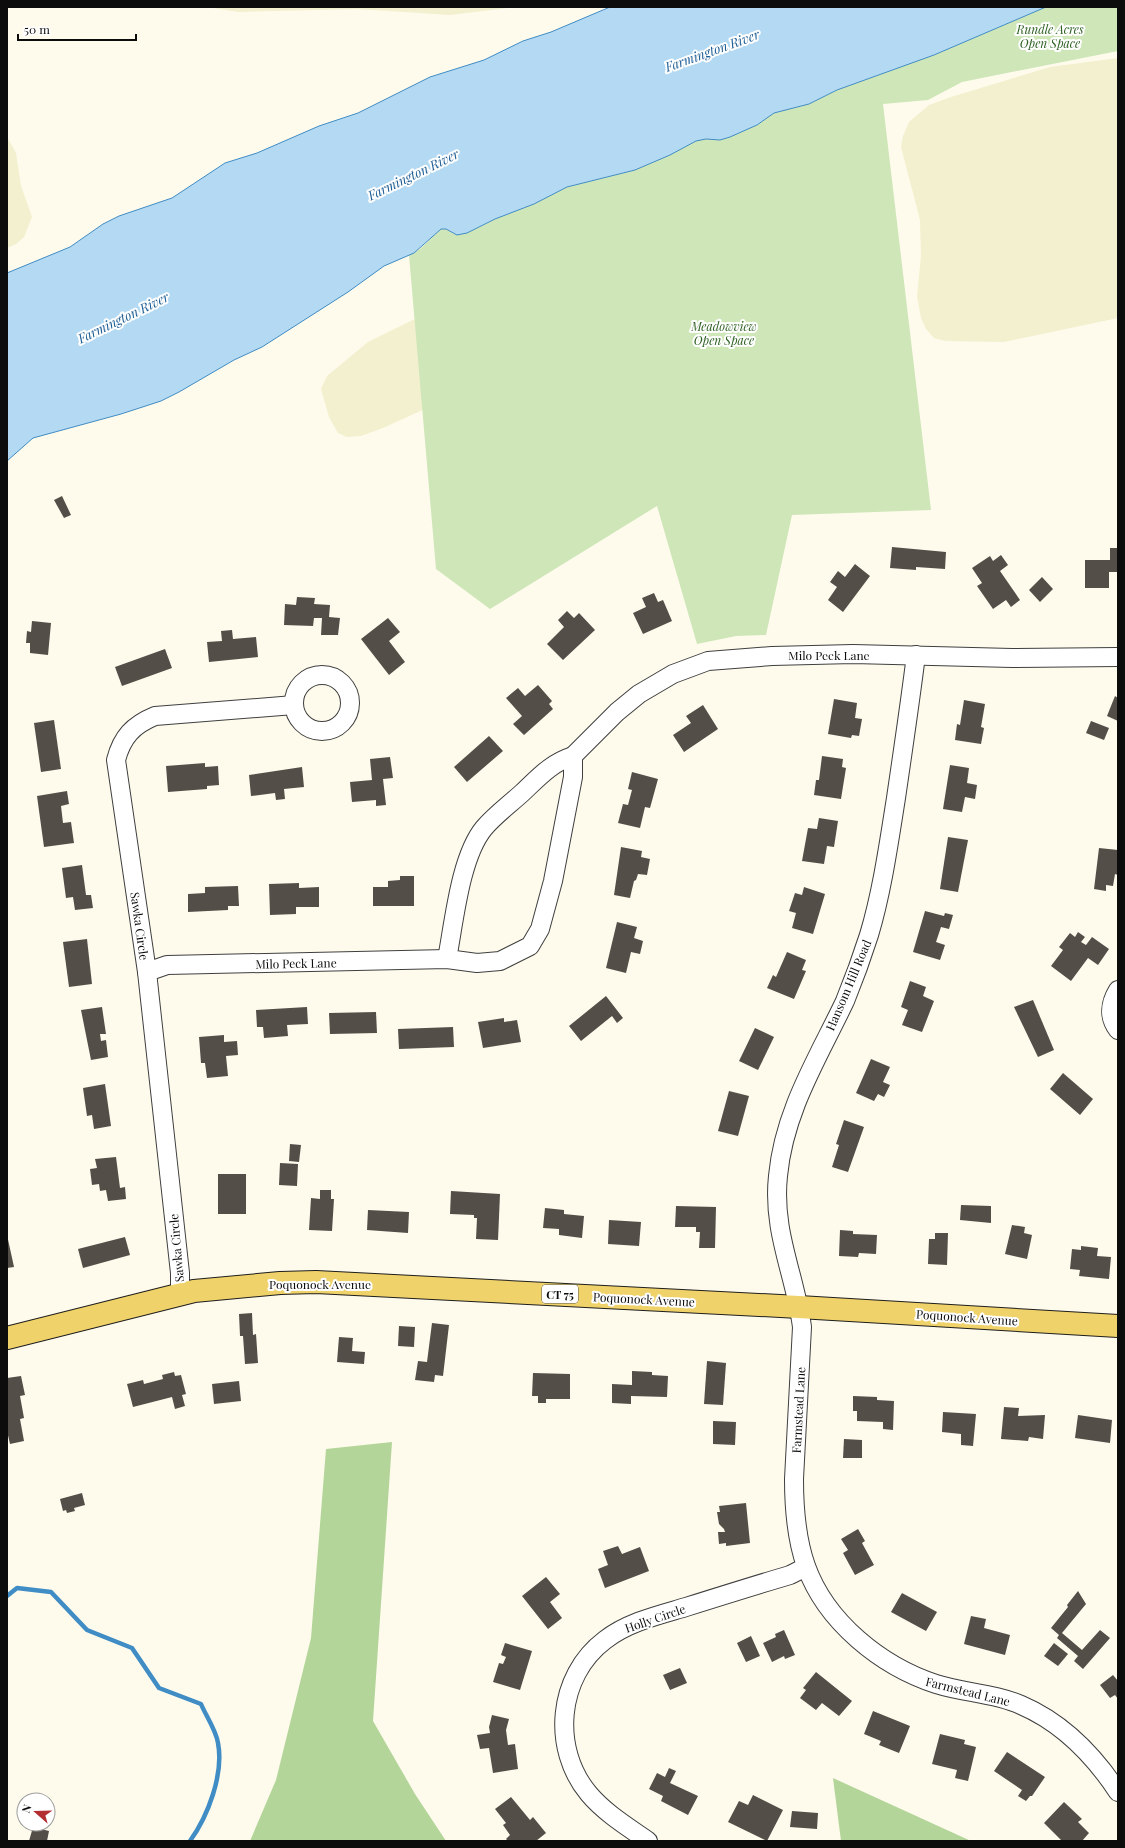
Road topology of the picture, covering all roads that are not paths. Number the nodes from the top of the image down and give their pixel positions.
1 (916, 656) junction
2 (1118, 657) edge
3 (294, 705) dead end
4 (574, 756) junction
5 (447, 960) junction
6 (147, 972) junction
7 (1118, 990) edge
8 (1118, 1030) edge
9 (180, 1294) junction
10 (799, 1307) junction
11 (1118, 1326) edge
12 (7, 1338) edge
13 (806, 1567) junction
14 (1118, 1792) edge
15 (648, 1841) edge

1 - 2 street, Milo Peck Lane
1 - 4 street, Milo Peck Lane
1 - 10 street, Hansom Hill Road
3 - 6 street, Sawka Circle
4 - 5 street, Milo Peck Lane
4 - 5 street, Milo Peck Lane
5 - 6 street, Milo Peck Lane
6 - 9 street, Sawka Circle
7 - 8 street
9 - 10 main road, Poquonock Avenue / CT 75
9 - 12 main road, Poquonock Avenue / CT 75
10 - 11 main road, Poquonock Avenue / CT 75
10 - 13 street, Farmstead Lane
13 - 14 street, Farmstead Lane
13 - 15 street, Holly Circle

